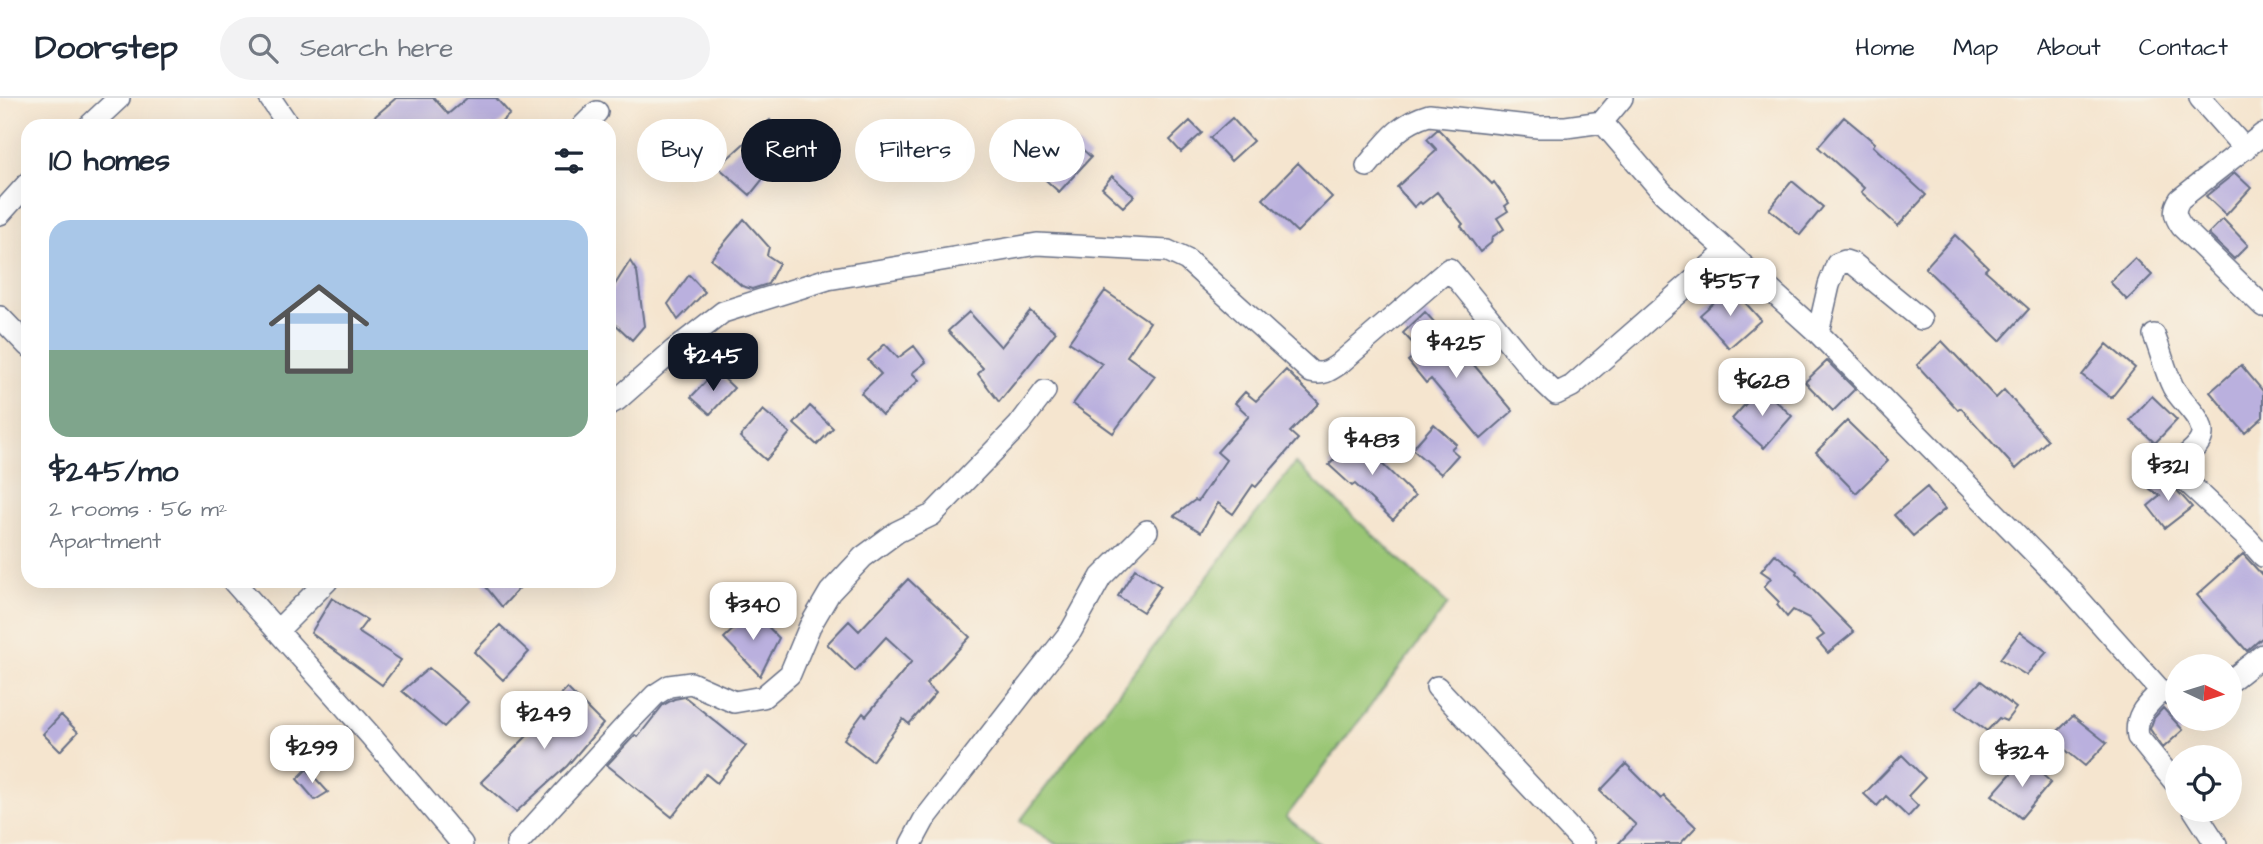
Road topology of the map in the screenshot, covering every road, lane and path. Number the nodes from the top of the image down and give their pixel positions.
1 (119, 98) edge
2 (270, 98) edge
3 (1622, 98) edge
4 (2200, 98) edge
5 (96, 119) edge
6 (284, 119) edge
7 (1602, 122) junction
8 (2263, 134) edge
9 (2245, 149) junction
10 (1367, 166) dead end
11 (21, 191) edge
12 (0, 214) edge
13 (1727, 251) junction
14 (2263, 306) edge
15 (0, 317) edge
16 (1921, 319) dead end
17 (1818, 333) junction
18 (2154, 335) dead end
19 (21, 339) edge
20 (1045, 391) dead end
21 (616, 400) edge
22 (1147, 531) dead end
23 (2263, 556) edge
24 (239, 588) edge
25 (320, 588) edge
26 (277, 631) junction
27 (2263, 655) edge
28 (2242, 672) edge
29 (1437, 687) dead end
30 (2165, 690) edge
31 (2165, 697) edge
32 (2165, 770) edge
33 (2202, 822) edge
34 (458, 843) edge
35 (517, 844) edge
36 (911, 844) edge
37 (1584, 844) edge
38 (2216, 844) edge

1 - 5 street
2 - 6 street
3 - 7 street
4 - 9 street
7 - 10 street
7 - 13 street
8 - 9 street
9 - 14 street
11 - 12 street
13 - 17 street
13 - 21 street
15 - 19 street
16 - 17 street
17 - 30 street
18 - 23 street
20 - 35 street
22 - 36 street
24 - 26 street
25 - 26 street
26 - 34 street
27 - 28 street
29 - 37 street
31 - 32 street
33 - 38 street

